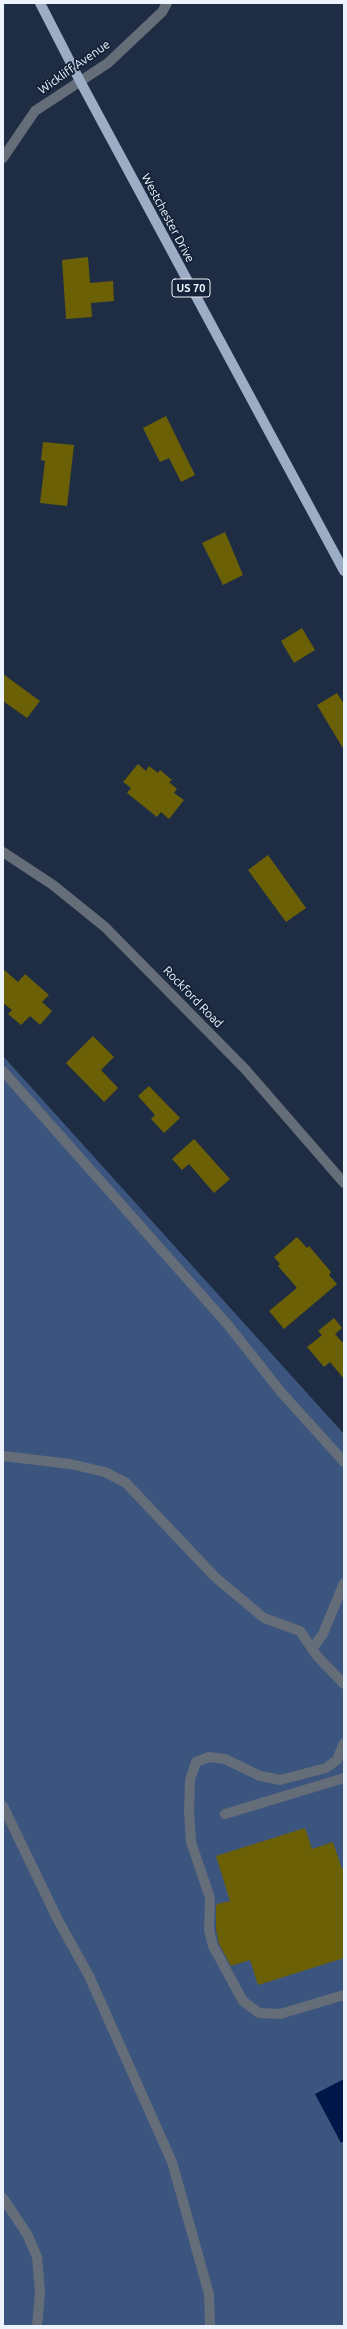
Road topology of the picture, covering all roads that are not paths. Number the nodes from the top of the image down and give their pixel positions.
1 (40, 3) edge
2 (167, 3) edge
3 (80, 81) junction
4 (3, 158) edge
5 (344, 571) edge
6 (3, 852) edge
7 (3, 1071) edge
8 (344, 1182) edge
9 (3, 1456) edge
10 (344, 1462) edge
11 (344, 1583) edge
12 (312, 1649) junction
13 (344, 1684) edge
14 (344, 1743) edge
15 (344, 1778) edge
16 (3, 1806) edge
17 (224, 1814) dead end
18 (344, 1995) edge
19 (3, 2198) edge
20 (37, 2326) edge
21 (210, 2326) edge

1 - 3 main road, Westchester Drive / US 70
2 - 3 street, Wickliff Avenue
3 - 4 street, Wickliff Avenue
3 - 5 main road, Westchester Drive / US 70
6 - 8 street, Rockford Road
7 - 10 street
9 - 12 street
11 - 12 street
12 - 13 street
14 - 18 street
15 - 17 street
16 - 21 street
19 - 20 street

